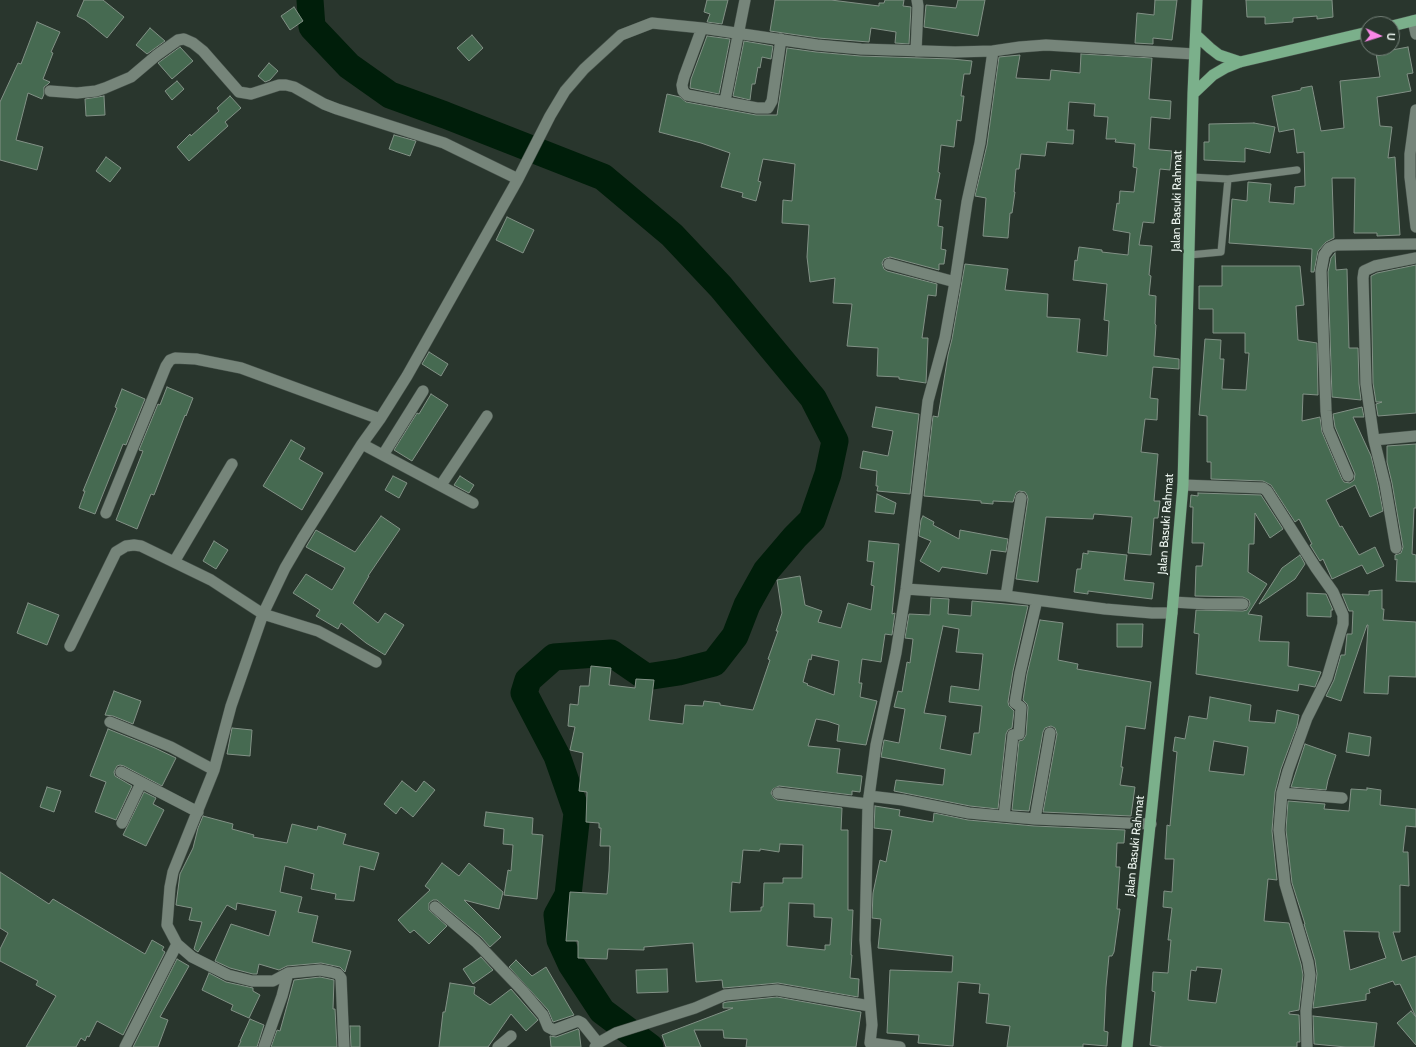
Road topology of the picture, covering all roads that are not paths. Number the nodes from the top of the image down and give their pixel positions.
1 (744, 0) edge
2 (916, 0) edge
3 (1197, 0) edge
4 (1415, 20) edge
5 (1400, 24) edge
6 (702, 28) junction
7 (738, 33) junction
8 (1360, 34) edge
9 (1416, 34) edge
10 (1196, 35) junction
11 (781, 38) junction
12 (916, 51) junction
13 (993, 51) junction
14 (1194, 54) junction
15 (1240, 62) junction
16 (50, 91) dead end
17 (1193, 94) junction
18 (725, 101) junction
19 (1416, 110) edge
20 (1298, 170) dead end
21 (1191, 177) junction
22 (1228, 179) junction
23 (518, 180) junction
24 (1416, 227) edge
25 (1416, 244) edge
26 (1189, 255) junction
27 (1416, 258) edge
28 (889, 264) dead end
29 (955, 282) junction
30 (423, 391) dead end
31 (487, 416) dead end
32 (380, 420) junction
33 (1416, 436) edge
34 (1374, 440) junction
35 (362, 444) junction
36 (383, 455) junction
37 (232, 464) dead end
38 (1348, 476) dead end
39 (441, 485) junction
40 (1183, 486) junction
41 (1021, 498) dead end
42 (473, 503) dead end
43 (106, 513) dead end
44 (1396, 548) dead end
45 (174, 562) junction
46 (906, 589) junction
47 (1006, 596) junction
48 (1037, 600) junction
49 (1243, 604) dead end
50 (1172, 608) junction
51 (263, 614) junction
52 (70, 646) dead end
53 (376, 662) dead end
54 (110, 722) dead end
55 (1050, 733) dead end
56 (214, 770) junction
57 (120, 772) dead end
58 (141, 783) junction
59 (1282, 793) junction
60 (778, 794) dead end
61 (1342, 798) dead end
62 (868, 800) junction
63 (198, 812) junction
64 (1004, 816) junction
65 (1035, 819) junction
66 (122, 823) dead end
67 (1151, 824) junction
68 (435, 908) dead end
69 (178, 944) junction
70 (288, 973) junction
71 (870, 1006) junction
72 (511, 1036) dead end
73 (596, 1045) edge
74 (870, 1045) edge
75 (125, 1047) edge
76 (264, 1047) edge
77 (344, 1047) edge
78 (498, 1047) edge
79 (900, 1047) edge
80 (1127, 1047) edge
81 (1307, 1047) edge

1 - 7 street
2 - 12 street
3 - 10 highway, Jalan Basuki Rahmat
4 - 5 highway
4 - 9 street
6 - 7 street
6 - 18 street
6 - 23 street
7 - 11 street
7 - 18 street
8 - 15 highway
10 - 14 highway, Jalan Basuki Rahmat
10 - 15 highway
11 - 12 street
11 - 18 street
12 - 13 street
13 - 14 street
13 - 29 street
14 - 17 highway, Jalan Basuki Rahmat
15 - 17 highway
16 - 23 street
17 - 21 highway, Jalan Basuki Rahmat
19 - 24 street
20 - 22 lane
21 - 22 lane
21 - 26 highway, Jalan Basuki Rahmat
22 - 26 lane
23 - 32 street
25 - 38 street
26 - 40 highway, Jalan Basuki Rahmat
27 - 34 street
28 - 29 street
29 - 46 street
30 - 36 street
31 - 39 street
32 - 35 street
32 - 43 street
33 - 34 street
34 - 44 street
35 - 36 street
35 - 51 street
36 - 39 street
37 - 45 street
39 - 42 street
40 - 50 highway, Jalan Basuki Rahmat
40 - 59 street
41 - 47 street
45 - 51 street
45 - 52 street
46 - 47 street
46 - 62 street
47 - 48 street
48 - 50 street
48 - 64 street
49 - 50 street
50 - 67 highway, Jalan Basuki Rahmat
51 - 53 street
51 - 56 street
54 - 56 street
55 - 65 street
56 - 63 street
57 - 58 street
58 - 63 street
58 - 66 street
59 - 61 street
59 - 81 street
60 - 62 street
62 - 64 street
62 - 71 street
63 - 69 street
64 - 65 street
65 - 67 street
67 - 80 highway, Jalan Basuki Rahmat
68 - 73 street
69 - 70 street
69 - 75 street
70 - 76 street
70 - 77 street
71 - 73 street
71 - 74 street
72 - 78 street
74 - 79 street

